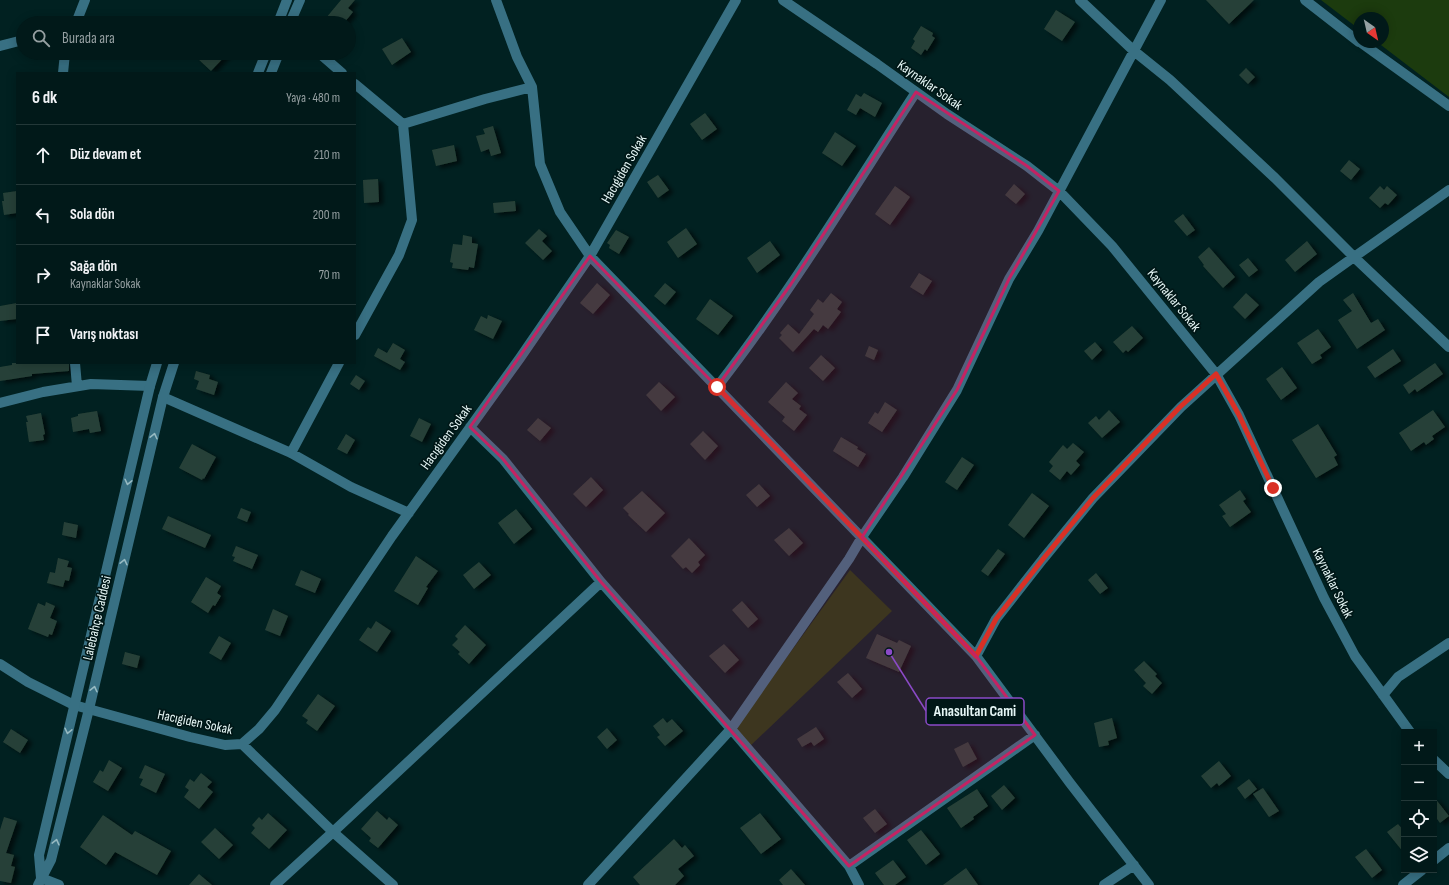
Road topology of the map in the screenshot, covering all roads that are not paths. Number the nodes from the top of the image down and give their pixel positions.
1 (85, 0) edge
2 (288, 0) edge
3 (300, 0) edge
4 (496, 0) edge
5 (736, 0) edge
6 (783, 0) edge
7 (1080, 0) edge
8 (1161, 0) edge
9 (1305, 0) edge
10 (79, 16) edge
11 (281, 16) edge
12 (293, 16) edge
13 (1353, 37) edge
14 (16, 42) edge
15 (0, 46) edge
16 (1367, 48) edge
17 (1134, 51) junction
18 (64, 60) edge
19 (263, 60) edge
20 (277, 60) edge
21 (327, 60) edge
22 (63, 72) edge
23 (258, 72) edge
24 (272, 72) edge
25 (341, 72) edge
26 (356, 85) edge
27 (532, 87) junction
28 (916, 92) junction
29 (1449, 106) edge
30 (403, 124) junction
31 (1449, 190) edge
32 (1059, 191) junction
33 (590, 256) junction
34 (1354, 257) junction
35 (356, 333) edge
36 (1449, 347) edge
37 (75, 364) edge
38 (157, 364) edge
39 (174, 364) edge
40 (338, 364) edge
41 (1216, 374) junction
42 (77, 386) junction
43 (150, 386) junction
44 (717, 387) junction
45 (164, 397) junction
46 (0, 403) edge
47 (470, 427) junction
48 (291, 453) junction
49 (408, 514) junction
50 (862, 537) junction
51 (601, 582) junction
52 (1449, 643) edge
53 (976, 656) junction
54 (0, 664) edge
55 (1383, 695) junction
56 (74, 705) junction
57 (89, 709) junction
58 (731, 729) junction
59 (1408, 729) edge
60 (1035, 735) junction
61 (242, 744) junction
62 (1437, 763) edge
63 (1449, 774) edge
64 (333, 832) junction
65 (1449, 848) edge
66 (1437, 858) edge
67 (1134, 865) junction
68 (849, 866) junction
69 (1418, 873) edge
70 (40, 881) edge
71 (60, 885) edge
72 (275, 885) edge
73 (393, 885) edge
74 (588, 885) edge
75 (859, 885) edge
76 (1104, 885) edge
77 (1149, 885) edge
78 (1403, 885) edge

1 - 10 street
2 - 11 street
3 - 12 street
4 - 27 street
5 - 33 street, Hacıgiden Sokak
6 - 28 street, Kaynaklar Sokak
7 - 17 street
8 - 17 street
9 - 13 street
14 - 15 street
16 - 29 street
17 - 32 street
17 - 34 street
18 - 22 street
19 - 23 street
20 - 24 street
21 - 25 street
26 - 30 street
27 - 30 street
27 - 33 street
28 - 32 street, Kaynaklar Sokak
28 - 44 street
30 - 35 street
31 - 34 street
32 - 41 street, Kaynaklar Sokak
32 - 50 street
33 - 44 street
33 - 47 street, Hacıgiden Sokak
34 - 36 street
34 - 41 street
37 - 42 street
38 - 43 street, Lalebahçe Caddesi
39 - 45 street, Lalebahçe Caddesi
40 - 48 street
41 - 53 street
41 - 55 street, Kaynaklar Sokak
42 - 43 street
42 - 46 street
43 -> 56 street, Lalebahçe Caddesi
44 - 50 street
45 - 48 street
57 -> 45 street, Lalebahçe Caddesi
47 - 49 street, Hacıgiden Sokak
47 - 51 street
48 - 49 street
49 - 61 street, Hacıgiden Sokak
50 - 53 street
50 - 58 street
51 - 58 street
51 - 64 street
52 - 55 street
53 - 60 street
54 - 56 street, Hacıgiden Sokak
55 - 59 street, Kaynaklar Sokak
56 - 57 street, Hacıgiden Sokak
56 -> 70 street, Lalebahçe Caddesi
57 - 61 street, Hacıgiden Sokak
70 -> 57 street, Lalebahçe Caddesi
58 - 68 street
58 - 74 street
60 - 67 street
60 - 68 street
61 - 64 street
62 - 63 street
64 - 72 street
64 - 73 street
65 - 66 street
67 - 76 street
67 - 77 street
68 - 75 street
69 - 78 street
70 - 71 street

